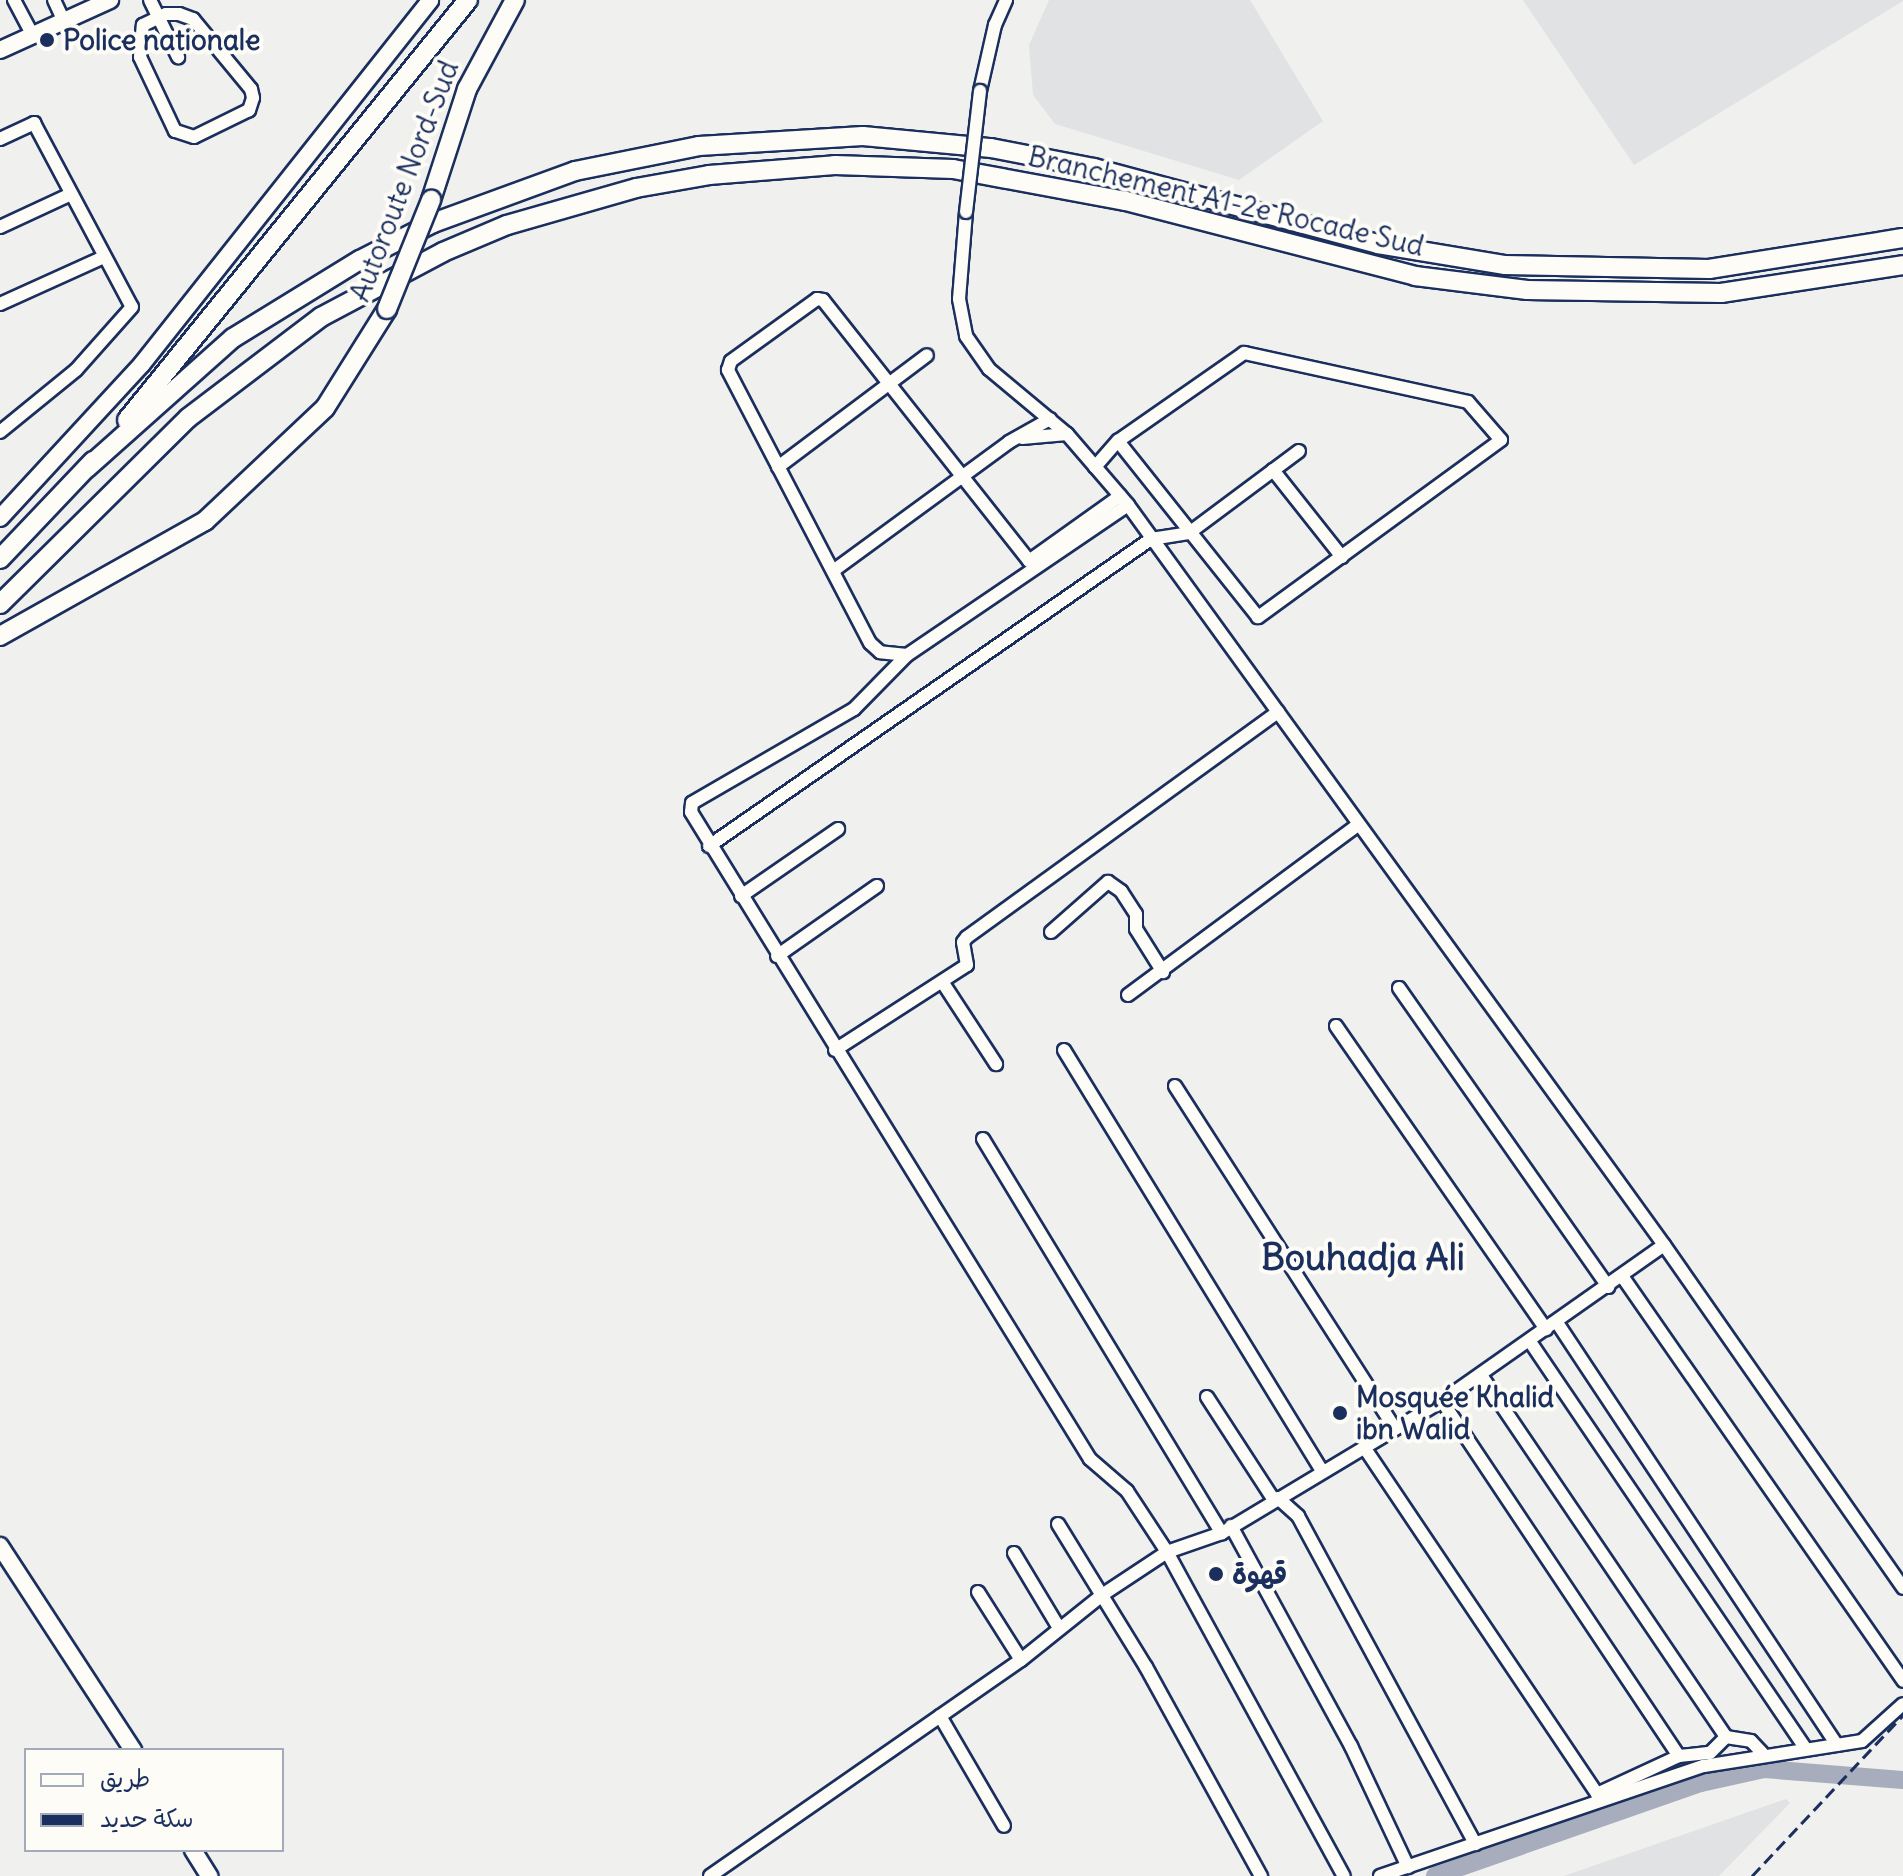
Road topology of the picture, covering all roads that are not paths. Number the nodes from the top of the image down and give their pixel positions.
1 (14, 0) edge
2 (54, 0) edge
3 (110, 0) edge
4 (150, 0) edge
5 (430, 0) edge
6 (455, 0) edge
7 (468, 0) edge
8 (515, 0) edge
9 (1006, 0) edge
10 (158, 17) junction
11 (64, 21) junction
12 (33, 35) junction
13 (0, 50) edge
14 (178, 57) dead end
15 (416, 60) junction
16 (0, 139) edge
17 (69, 195) junction
18 (0, 227) edge
19 (1903, 238) edge
20 (104, 257) junction
21 (1903, 265) edge
22 (0, 304) edge
23 (927, 355) dead end
24 (891, 382) junction
25 (1050, 419) junction
26 (0, 432) edge
27 (1067, 434) junction
28 (1014, 439) junction
29 (1118, 441) junction
30 (1299, 451) dead end
31 (778, 467) junction
32 (1095, 467) junction
33 (87, 468) junction
34 (1273, 470) junction
35 (960, 478) junction
36 (1124, 501) junction
37 (0, 518) edge
38 (1189, 533) junction
39 (1151, 539) junction
40 (1342, 557) junction
41 (0, 559) edge
42 (833, 571) junction
43 (0, 604) edge
44 (0, 636) edge
45 (907, 655) junction
46 (1278, 712) junction
47 (1358, 825) junction
48 (838, 829) dead end
49 (709, 846) junction
50 (877, 886) dead end
51 (741, 896) junction
52 (1051, 932) dead end
53 (777, 956) junction
54 (1163, 972) junction
55 (943, 983) junction
56 (1399, 988) dead end
57 (1128, 995) dead end
58 (1336, 1026) dead end
59 (835, 1050) junction
60 (1064, 1050) dead end
61 (996, 1064) dead end
62 (1175, 1086) dead end
63 (983, 1139) dead end
64 (1664, 1245) junction
65 (1622, 1276) junction
66 (1608, 1287) junction
67 (1552, 1326) junction
68 (1531, 1343) junction
69 (1481, 1375) junction
70 (1207, 1397) dead end
71 (1442, 1401) junction
72 (1395, 1429) junction
73 (1364, 1447) junction
74 (1322, 1471) junction
75 (1276, 1499) junction
76 (1058, 1524) dead end
77 (1227, 1530) junction
78 (0, 1546) edge
79 (1167, 1552) junction
80 (1014, 1553) dead end
81 (1903, 1588) edge
82 (978, 1592) dead end
83 (1102, 1595) junction
84 (1059, 1628) junction
85 (1021, 1660) junction
86 (1903, 1681) edge
87 (1903, 1704) edge
88 (940, 1716) junction
89 (1726, 1737) junction
90 (1837, 1745) junction
91 (132, 1748) edge
92 (1805, 1748) junction
93 (1762, 1753) junction
94 (1679, 1756) junction
95 (1599, 1797) junction
96 (1004, 1826) dead end
97 (1475, 1844) junction
98 (194, 1852) edge
99 (1408, 1867) junction
100 (209, 1876) edge
101 (710, 1876) edge
102 (1261, 1876) edge
103 (1344, 1876) edge
104 (1380, 1876) edge

1 - 12 street
2 - 11 street
3 - 11 main road
4 - 10 street
5 - 37 main road
6 - 15 highway
7 - 15 highway, Autoroute Nord-Sud
8 - 44 highway, Autoroute Nord-Sud, bridge
9 - 25 street, bridge
10 - 10 street
10 - 14 street
11 - 12 main road
12 - 13 main road
15 - 33 highway, Autoroute Nord-Sud
16 - 17 street
17 - 18 street
17 - 20 street
19 - 33 highway, Branchement A1-2e Rocade Sud
20 - 22 street
20 - 26 street
21 - 43 highway, Branchement A1-2e Rocade Sud
23 - 24 street
24 - 31 street
24 - 31 street
24 - 35 street
25 - 27 street
25 - 28 street
27 - 28 street
27 - 32 street
28 - 35 street
29 - 32 street
29 - 38 street
29 - 40 street
30 - 34 street
31 - 42 street
32 - 36 street
33 - 41 highway, Autoroute Nord-Sud
34 - 38 street
34 - 40 street
35 - 36 street
35 - 42 street
36 - 39 street
36 - 45 street
38 - 39 street
38 - 40 street
39 - 46 street
39 - 49 street
42 - 45 street
45 - 49 street
46 - 47 street
46 - 55 street
47 - 54 street
47 - 64 street
48 - 51 street
49 - 51 street
50 - 53 street
51 - 53 street
52 - 54 street
53 - 59 street
54 - 57 street
55 - 59 street
55 - 61 street
56 - 66 street
58 - 67 street
59 - 79 street
60 - 74 street
62 - 72 street
63 - 77 street
64 - 65 street
64 - 81 street
65 - 66 street
65 - 86 street
66 - 67 street
67 - 68 street
67 - 90 street
68 - 69 street
68 - 92 street
69 - 71 street
69 - 89 street
70 - 75 street
71 - 72 street
71 - 94 street
72 - 73 street
73 - 74 street
73 - 95 street
74 - 75 street
75 - 77 street
75 - 97 street
76 - 83 street
77 - 79 street
77 - 99 street
78 - 91 main road
79 - 83 street
79 - 103 street
80 - 84 street
82 - 85 street
83 - 84 street
83 - 102 street
84 - 85 street
85 - 88 street
87 - 90 street
88 - 96 street
88 - 101 street
89 - 93 street
89 - 94 street
90 - 92 street
92 - 93 street
93 - 95 street
94 - 95 street
95 - 97 street
97 - 99 street
98 - 100 main road
99 - 104 street

